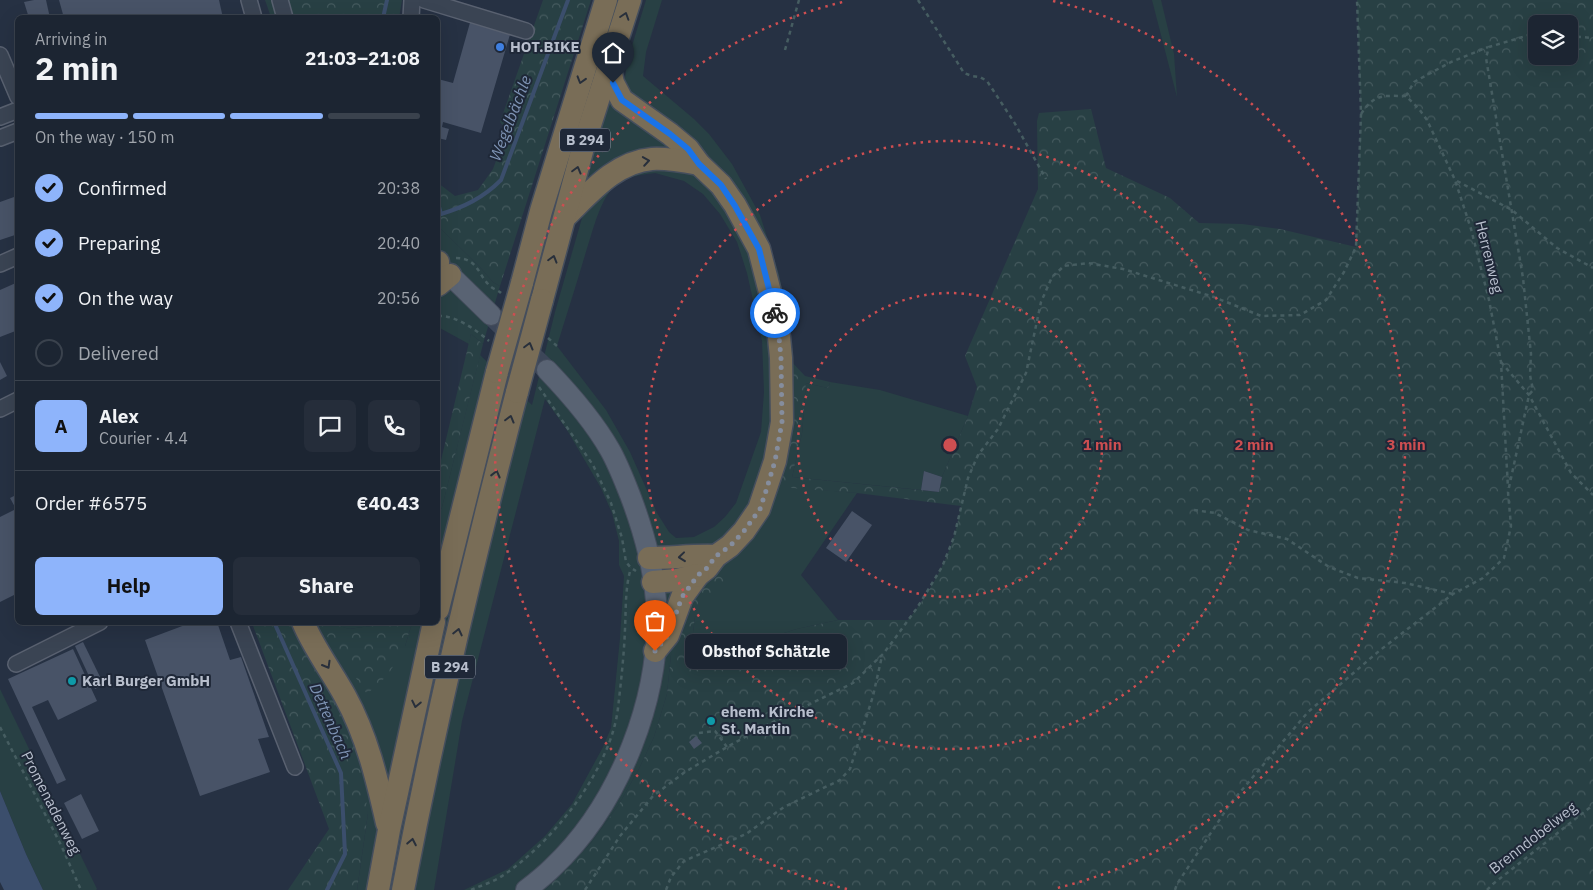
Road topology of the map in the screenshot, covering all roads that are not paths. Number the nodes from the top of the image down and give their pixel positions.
1 (249, 0) edge
2 (280, 0) edge
3 (412, 0) edge
4 (424, 0) edge
5 (606, 0) edge
6 (630, 0) edge
7 (253, 15) edge
8 (284, 15) edge
9 (411, 15) edge
10 (526, 31) dead end
11 (1, 61) edge
12 (609, 64) junction
13 (15, 91) edge
14 (15, 111) edge
15 (0, 116) edge
16 (15, 132) edge
17 (0, 138) edge
18 (699, 164) junction
19 (565, 217) junction
20 (15, 257) edge
21 (0, 264) edge
22 (440, 269) edge
23 (491, 315) tunnel mouth
24 (532, 381) junction
25 (15, 402) edge
26 (0, 409) edge
27 (716, 556) junction
28 (640, 563) junction
29 (444, 565) edge
30 (698, 575) junction
31 (653, 582) junction
32 (440, 594) edge
33 (94, 625) edge
34 (239, 625) edge
35 (305, 625) edge
36 (433, 625) edge
37 (655, 651) junction
38 (16, 664) dead end
39 (296, 767) dead end
40 (389, 830) junction
41 (378, 890) edge
42 (403, 890) edge
43 (526, 890) edge

1 - 7 street
2 - 8 street
3 - 9 street
4 - 10 street
5 -> 29 highway, B 294, bridge
12 -> 6 highway, B 294
11 - 13 street
12 - 18 highway
19 -> 12 highway, B 294
14 - 15 street
16 - 17 street
19 -> 18 highway
18 - 27 highway
24 -> 19 highway, B 294, bridge
20 - 21 street
22 - 23 main road
24 - 28 main road
42 -> 24 highway, B 294
25 - 26 street
27 -> 28 highway
27 - 30 highway
28 - 31 main road
29 - 32 highway, B 294
30 - 31 highway
30 - 37 highway
31 - 37 main road
33 - 38 street
34 - 39 street
35 -> 40 highway
36 -> 40 highway, B 294
37 - 43 main road
40 - 41 highway, B 294

